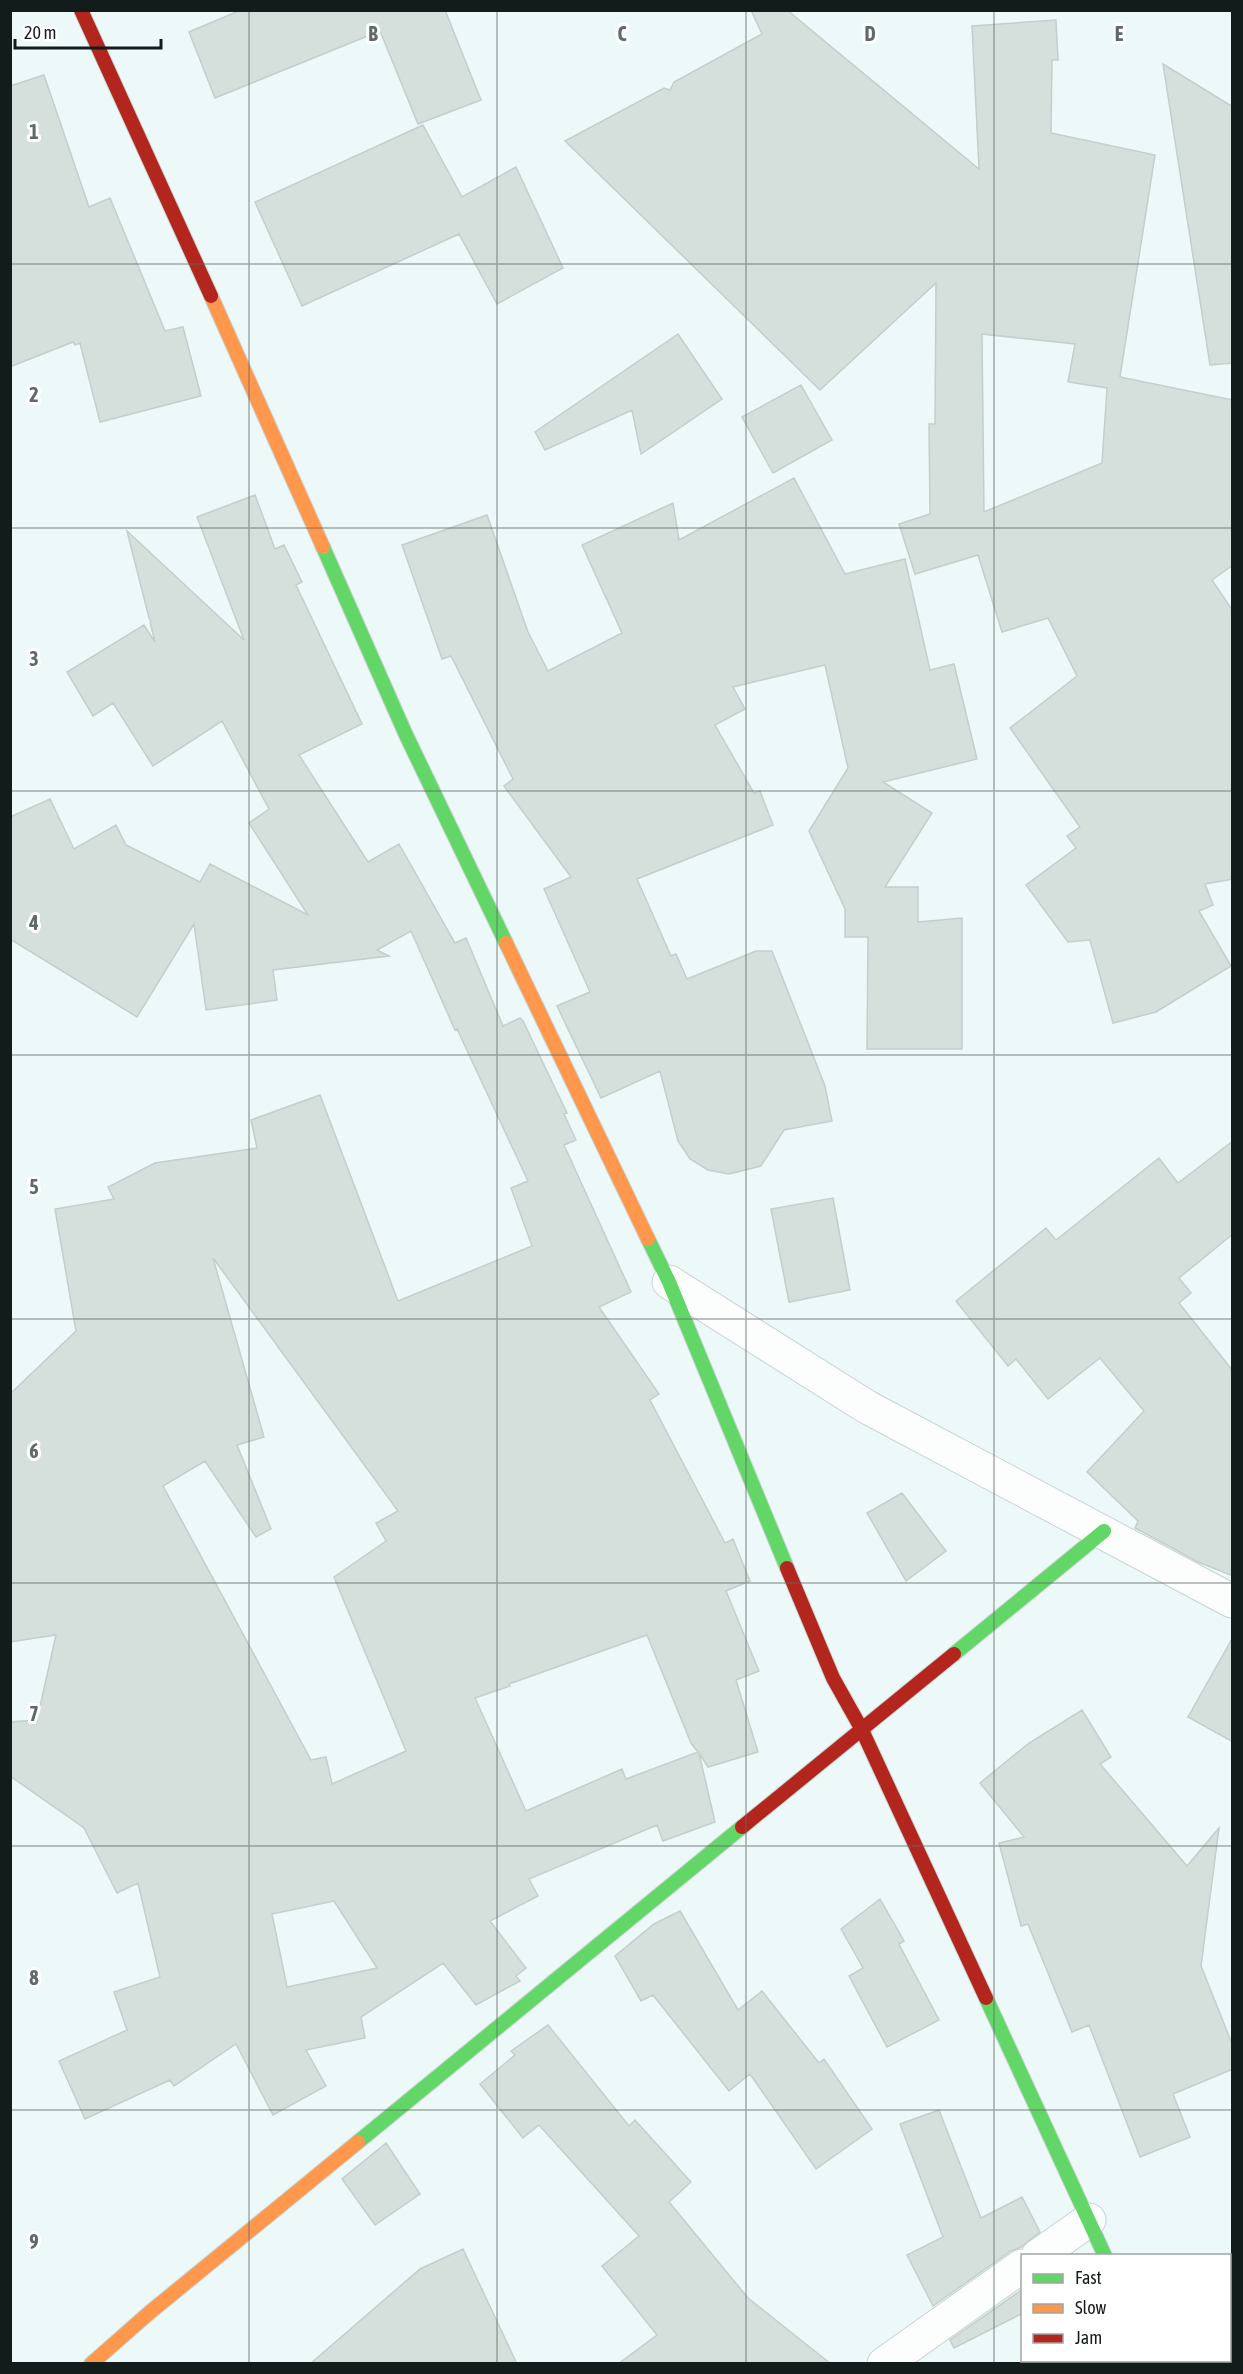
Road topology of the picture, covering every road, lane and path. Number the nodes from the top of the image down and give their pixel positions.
1 (81, 10) edge
2 (669, 1282) junction
3 (1104, 1531) junction
4 (1233, 1600) edge
5 (861, 1728) junction
6 (1089, 2220) junction
7 (1041, 2254) edge
8 (1104, 2254) edge
9 (1021, 2267) edge
10 (91, 2364) edge
11 (884, 2364) edge

1 - 2 main road
2 - 3 street
2 - 5 main road
3 - 4 street
3 - 5 main road
5 - 6 main road
5 - 10 main road
6 - 7 street
6 - 8 main road
9 - 11 street

